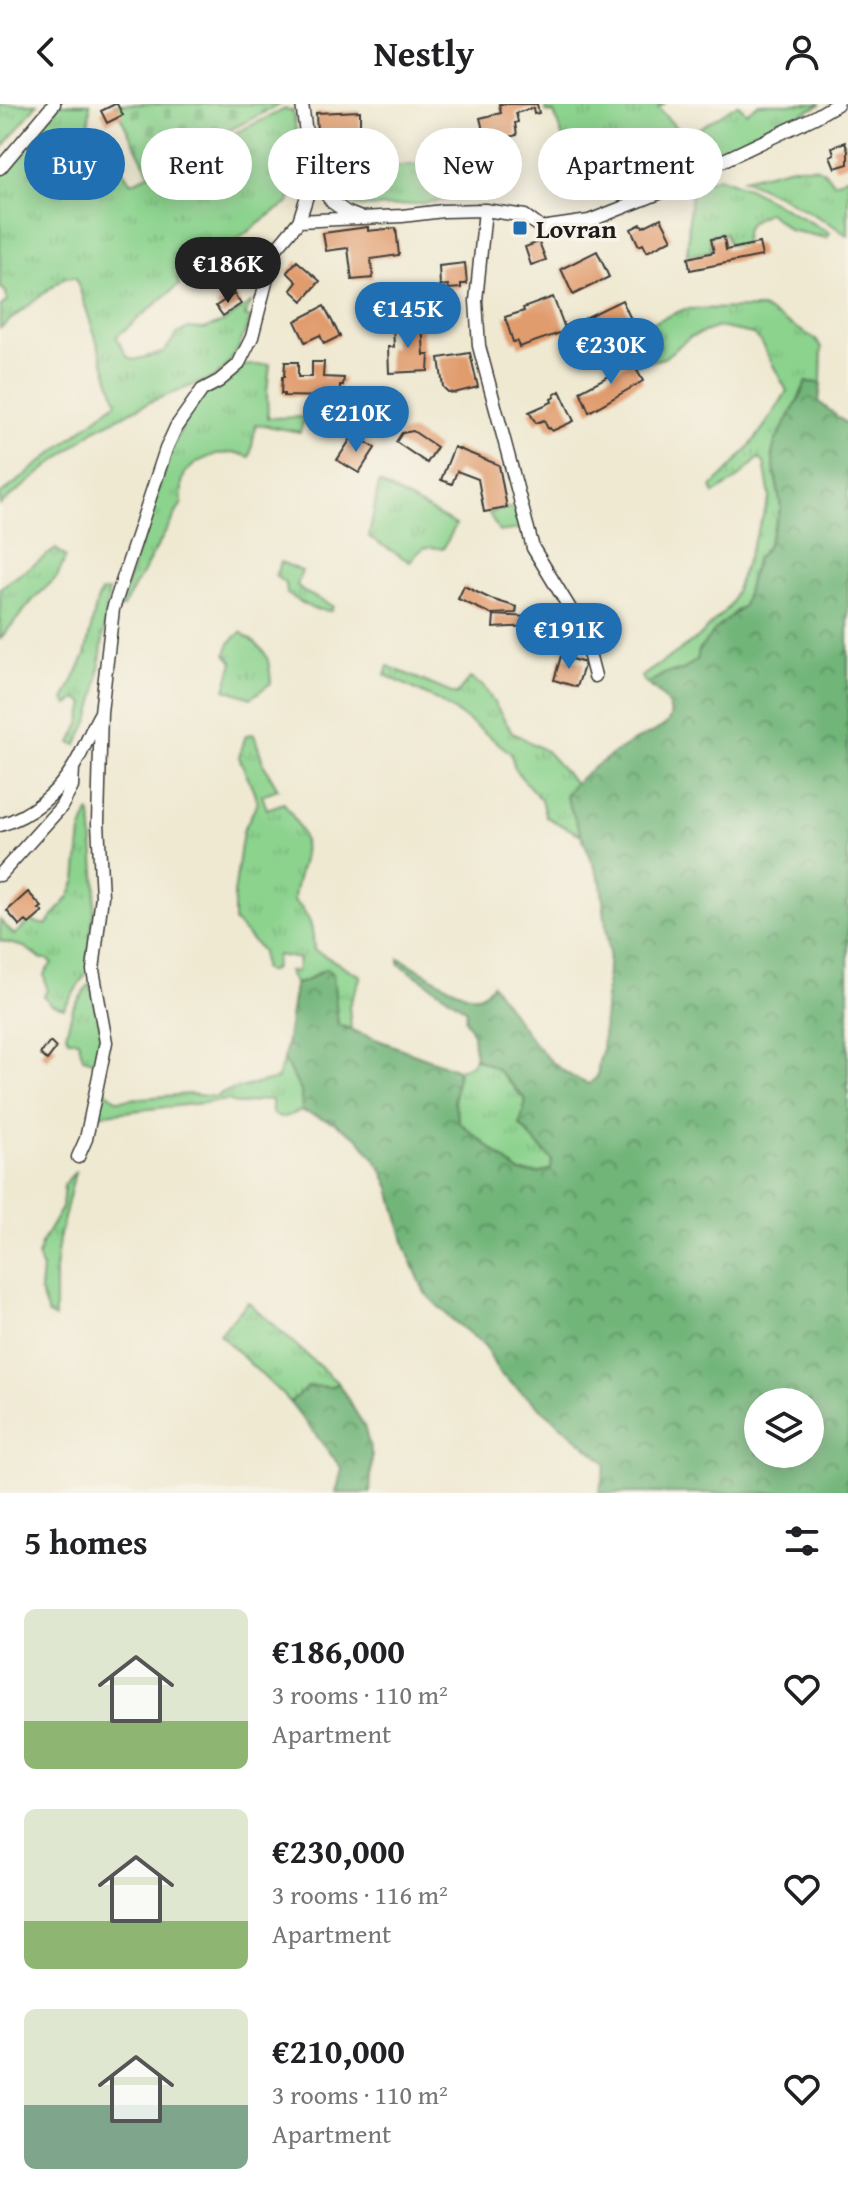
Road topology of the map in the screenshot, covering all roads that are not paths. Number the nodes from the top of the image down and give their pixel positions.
1 (54, 104) edge
2 (302, 104) edge
3 (837, 104) edge
4 (305, 128) edge
5 (0, 168) edge
6 (306, 200) edge
7 (330, 200) edge
8 (485, 210) junction
9 (361, 218) junction
10 (299, 221) junction
11 (595, 676) dead end
12 (101, 712) junction
13 (73, 768) junction
14 (0, 825) edge
15 (0, 875) edge
16 (78, 1157) dead end

1 - 5 street
2 - 4 street
3 - 8 street
6 - 10 street
7 - 9 street
8 - 9 street
8 - 11 street
9 - 10 street
10 - 12 street
12 - 13 street
12 - 16 street
13 - 14 street
13 - 15 street

